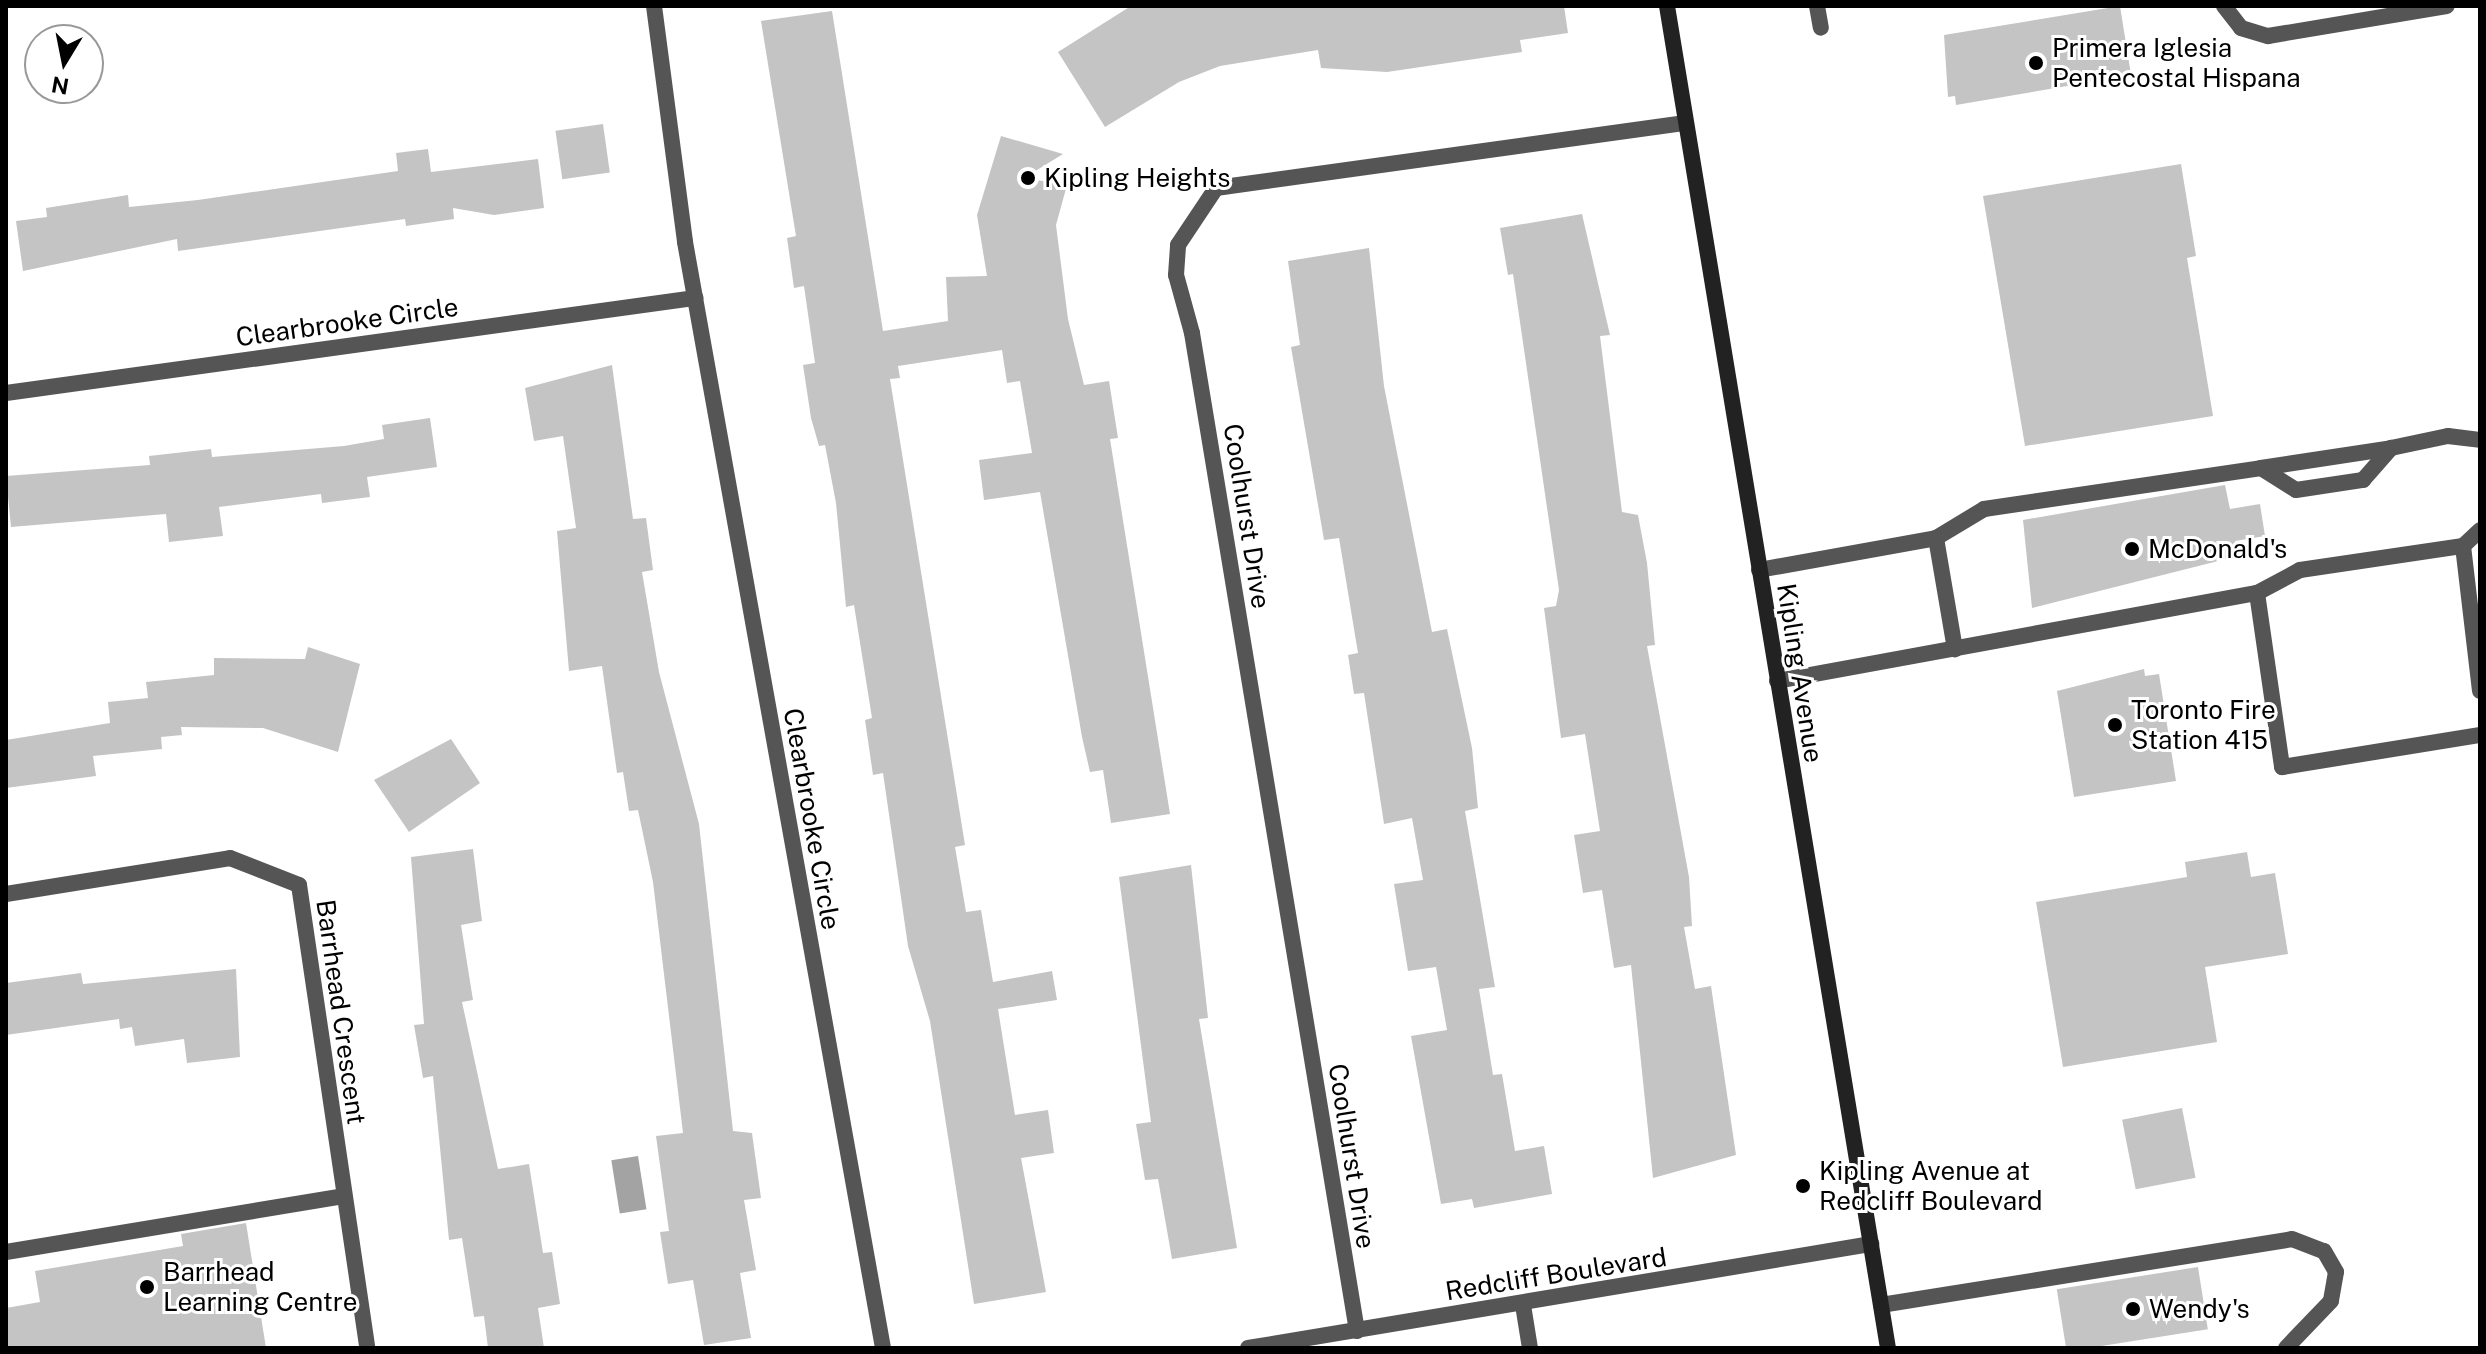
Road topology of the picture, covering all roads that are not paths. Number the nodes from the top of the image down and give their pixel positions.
1 (654, 6) edge
2 (1667, 6) edge
3 (1817, 6) edge
4 (2224, 6) edge
5 (2447, 6) edge
6 (1821, 28) dead end
7 (1684, 123) junction
8 (695, 298) junction
9 (6, 393) edge
10 (2480, 440) edge
11 (2391, 448) junction
12 (2261, 468) junction
13 (2480, 530) edge
14 (1936, 538) junction
15 (2463, 546) junction
16 (1759, 570) junction
17 (2257, 593) junction
18 (1955, 649) junction
19 (1777, 681) junction
20 (2480, 691) edge
21 (2480, 735) edge
22 (6, 894) edge
23 (343, 1196) junction
24 (1871, 1244) junction
25 (6, 1252) edge
26 (1523, 1305) junction
27 (1881, 1305) junction
28 (1357, 1331) junction
29 (367, 1348) edge
30 (883, 1348) edge
31 (1248, 1348) edge
32 (1530, 1348) edge
33 (1888, 1348) edge
34 (2286, 1348) edge

1 - 8 street, Clearbrooke Circle
2 - 7 main road, Kipling Avenue
3 - 6 street
4 - 5 street
7 - 16 main road, Kipling Avenue
7 - 28 street, Coolhurst Drive
8 - 9 street, Clearbrooke Circle
8 - 30 street, Clearbrooke Circle
10 - 11 street
11 - 12 street
11 - 12 street
12 - 14 street
13 - 15 street
14 - 16 street
14 - 18 street
15 - 17 street
15 - 20 street
16 - 19 main road, Kipling Avenue
17 - 18 street
17 - 21 street
18 - 19 street
19 - 24 main road, Kipling Avenue
22 - 23 street, Barrhead Crescent
23 - 25 street
23 - 29 street, Barrhead Crescent
24 - 26 street, Redcliff Boulevard
24 - 27 main road, Kipling Avenue
26 - 28 street, Redcliff Boulevard
26 - 32 street
27 - 33 main road, Kipling Avenue
27 - 34 street
28 - 31 street, Redcliff Boulevard

